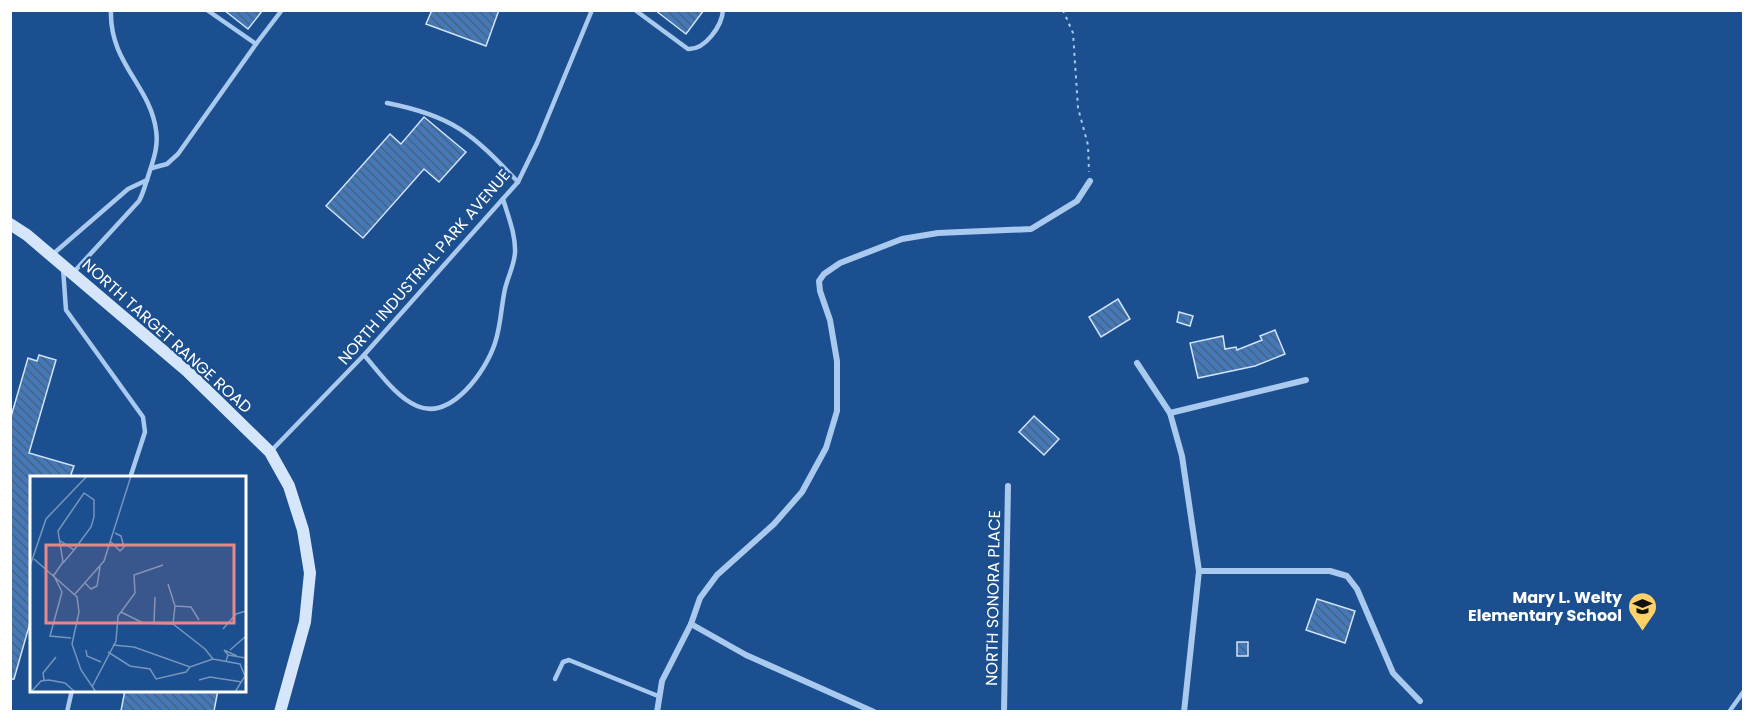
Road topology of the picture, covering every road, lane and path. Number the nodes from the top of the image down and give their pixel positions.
1 (111, 10) edge
2 (207, 10) edge
3 (282, 10) edge
4 (592, 10) edge
5 (635, 10) edge
6 (723, 10) edge
7 (1063, 10) edge
8 (256, 44) junction
9 (387, 103) dead end
10 (152, 168) junction
11 (147, 180) junction
12 (1090, 181) joint
13 (518, 182) junction
14 (503, 199) junction
15 (10, 216) edge
16 (10, 224) edge
17 (27, 234) junction
18 (52, 256) junction
19 (67, 269) junction
20 (364, 355) junction
21 (1137, 363) dead end
22 (1306, 380) dead end
23 (1170, 413) junction
24 (270, 452) junction
25 (130, 476) edge
26 (1008, 486) dead end
27 (1199, 571) junction
28 (691, 624) junction
29 (555, 679) dead end
30 (1743, 691) edge
31 (72, 692) edge
32 (658, 696) junction
33 (1420, 701) dead end
34 (67, 711) edge
35 (280, 711) edge
36 (657, 711) edge
37 (874, 711) edge
38 (1004, 711) edge
39 (1184, 711) edge
40 (1729, 711) edge

1 - 10 lane
2 - 8 lane
3 - 8 lane
4 - 13 lane, NORTH INDUSTRIAL PARK AVENUE
5 - 6 lane
7 - 12 path
8 - 10 lane
9 - 13 lane
10 - 11 lane
11 - 18 lane
11 - 19 lane
12 - 28 street
13 - 14 lane, NORTH INDUSTRIAL PARK AVENUE
14 - 20 lane, NORTH INDUSTRIAL PARK AVENUE
14 - 20 lane
15 - 17 street, NORTH TARGET RANGE ROAD
16 - 17 street, NORTH TARGET RANGE ROAD
17 - 18 street, NORTH TARGET RANGE ROAD
18 - 19 street, NORTH TARGET RANGE ROAD
19 - 24 street, NORTH TARGET RANGE ROAD
19 - 25 lane
20 - 24 lane, NORTH INDUSTRIAL PARK AVENUE
21 - 23 street
22 - 23 street
23 - 27 street
24 - 35 street, NORTH TARGET RANGE ROAD
26 - 38 street, NORTH SONORA PLACE
27 - 33 street
27 - 39 street
28 - 32 street
28 - 37 street
29 - 32 lane
30 - 40 lane
31 - 34 lane
32 - 36 street

